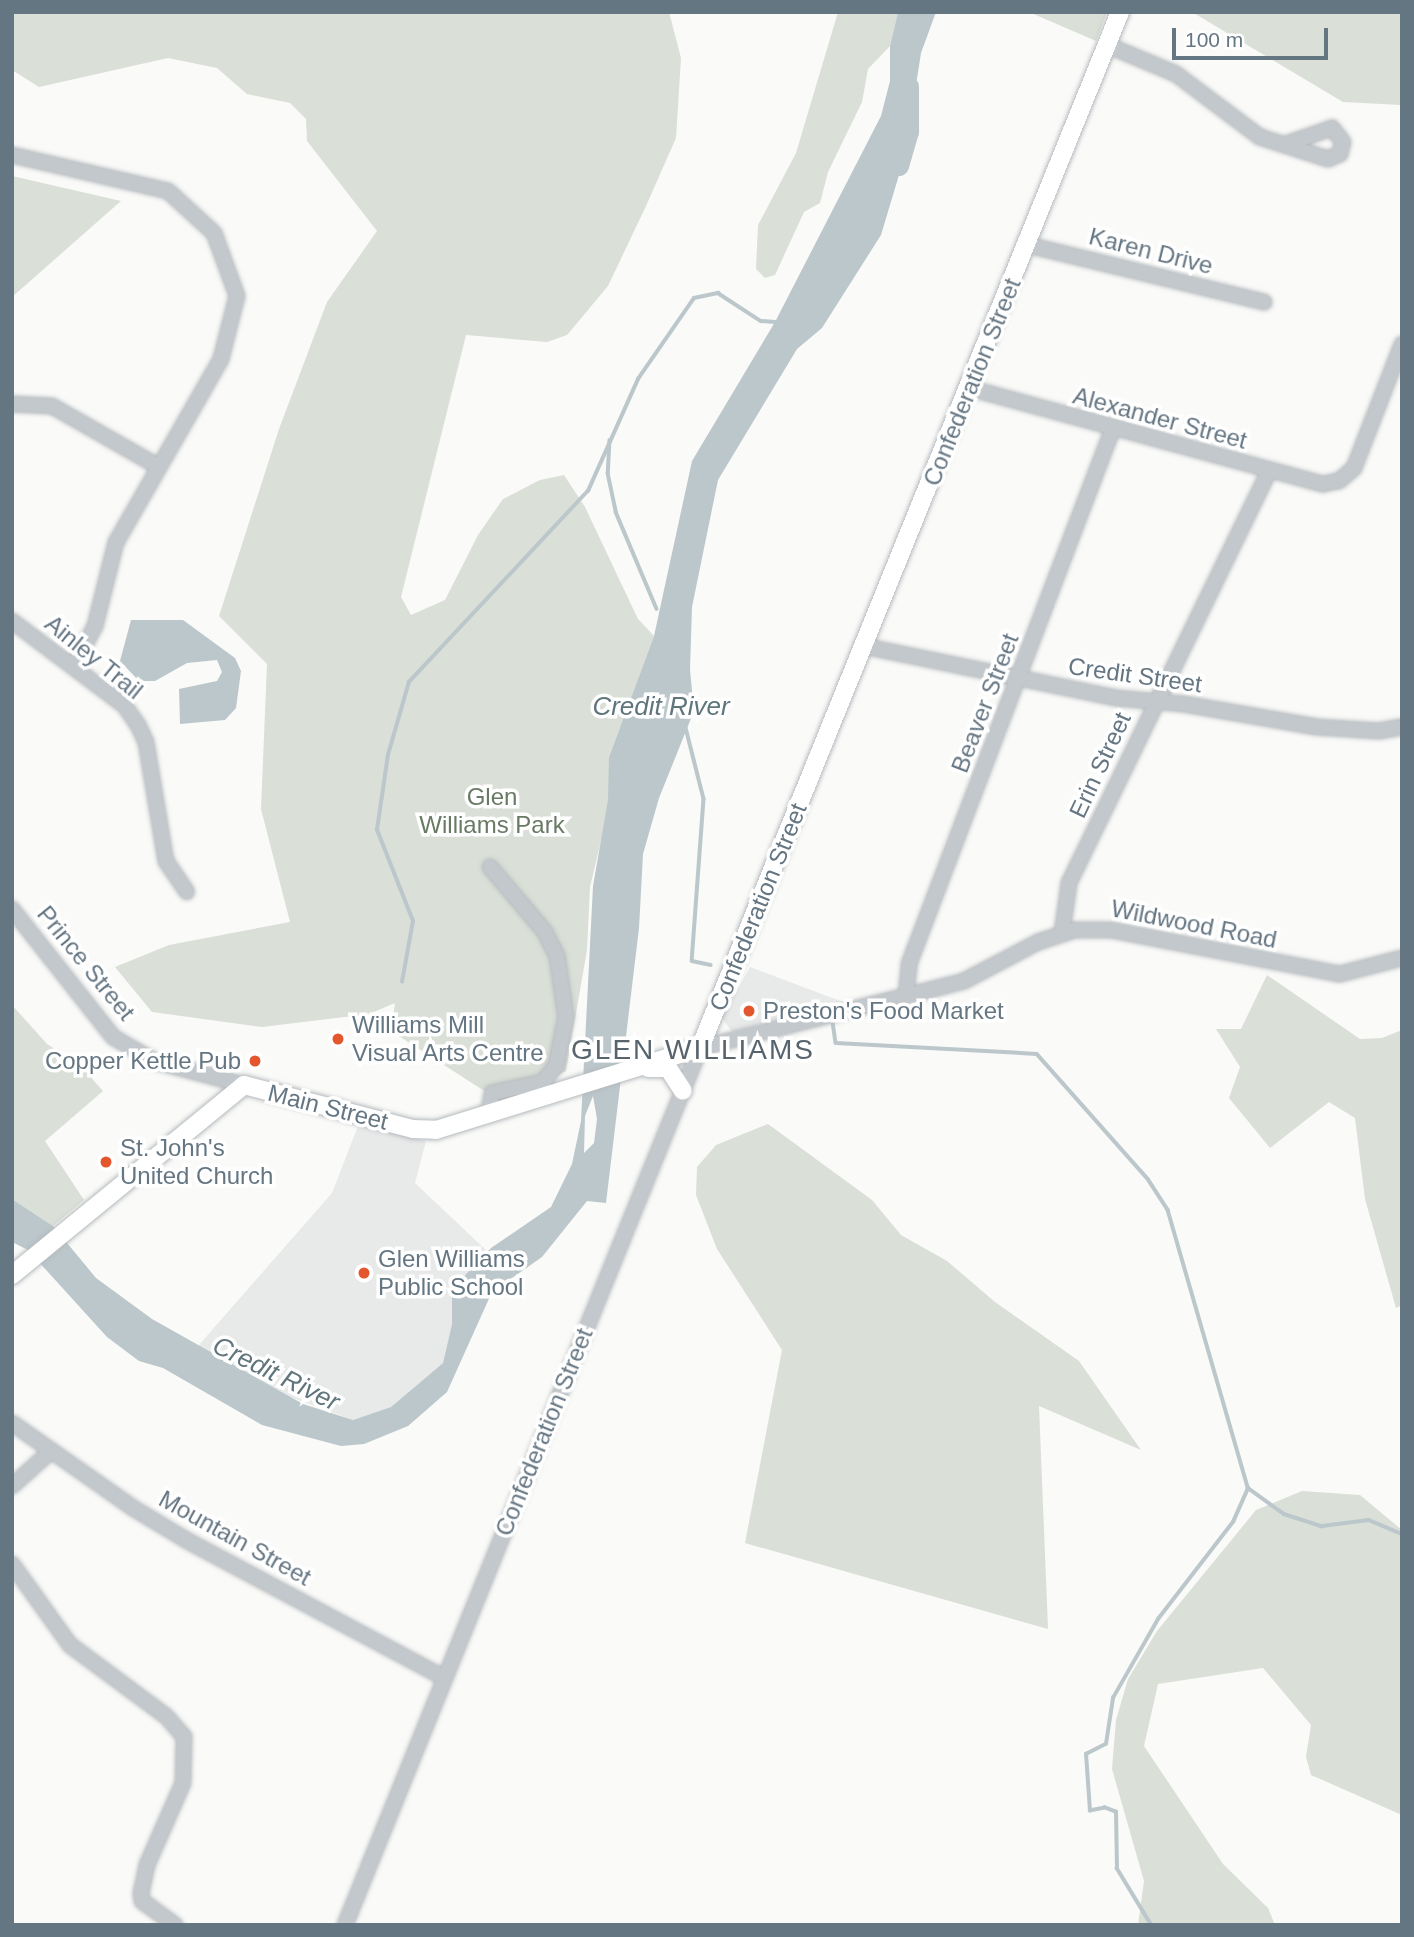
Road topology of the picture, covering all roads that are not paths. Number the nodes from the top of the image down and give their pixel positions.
1 (1120, 12) edge
2 (1107, 45) junction
3 (1286, 144) dead end
4 (12, 155) edge
5 (1028, 245) junction
6 (1264, 302) dead end
7 (1402, 344) edge
8 (969, 388) junction
9 (12, 404) edge
10 (1114, 428) junction
11 (159, 467) junction
12 (1269, 472) junction
13 (12, 621) edge
14 (863, 646) junction
15 (74, 665) junction
16 (1018, 680) junction
17 (1155, 702) junction
18 (1402, 727) edge
19 (490, 867) dead end
20 (187, 892) dead end
21 (12, 909) edge
22 (1062, 933) junction
23 (1402, 958) edge
24 (906, 995) junction
25 (700, 1048) junction
26 (631, 1070) junction
27 (244, 1085) junction
28 (683, 1091) junction
29 (488, 1116) junction
30 (18, 1270) edge
31 (12, 1423) edge
32 (51, 1451) junction
33 (12, 1486) edge
34 (12, 1564) edge
35 (445, 1678) junction
36 (174, 1925) edge
37 (345, 1925) edge

1 - 2 main road, Confederation Street
2 - 3 street
2 - 5 main road, Confederation Street
4 - 11 street
5 - 6 street, Karen Drive
5 - 8 main road, Confederation Street
7 - 12 street, Alexander Street
8 - 10 street, Alexander Street
8 - 14 main road, Confederation Street
9 - 11 street
10 - 12 street, Alexander Street
10 - 16 street, Beaver Street
11 - 15 street
12 - 17 street, Erin Street
13 - 15 street, Ainley Trail
14 - 16 street, Credit Street
14 - 25 main road, Confederation Street
15 - 20 street, Ainley Trail
16 - 17 street, Credit Street
16 - 24 street, Beaver Street
17 - 18 street, Credit Street
17 - 22 street, Erin Street
19 - 29 street
21 - 27 street, Prince Street
22 - 23 street, Wildwood Road
22 - 24 street, Wildwood Road
24 - 25 street, Wildwood Road
25 - 26 main road, Main Street
25 - 28 street, Confederation Street
26 - 28 main road
26 - 29 main road, Main Street
27 - 29 main road, Main Street
27 - 30 main road, Main Street
28 - 35 street, Confederation Street
31 - 32 street, Mountain Street
32 - 33 street
32 - 35 street, Mountain Street
34 - 36 street
35 - 37 street, Confederation Street

